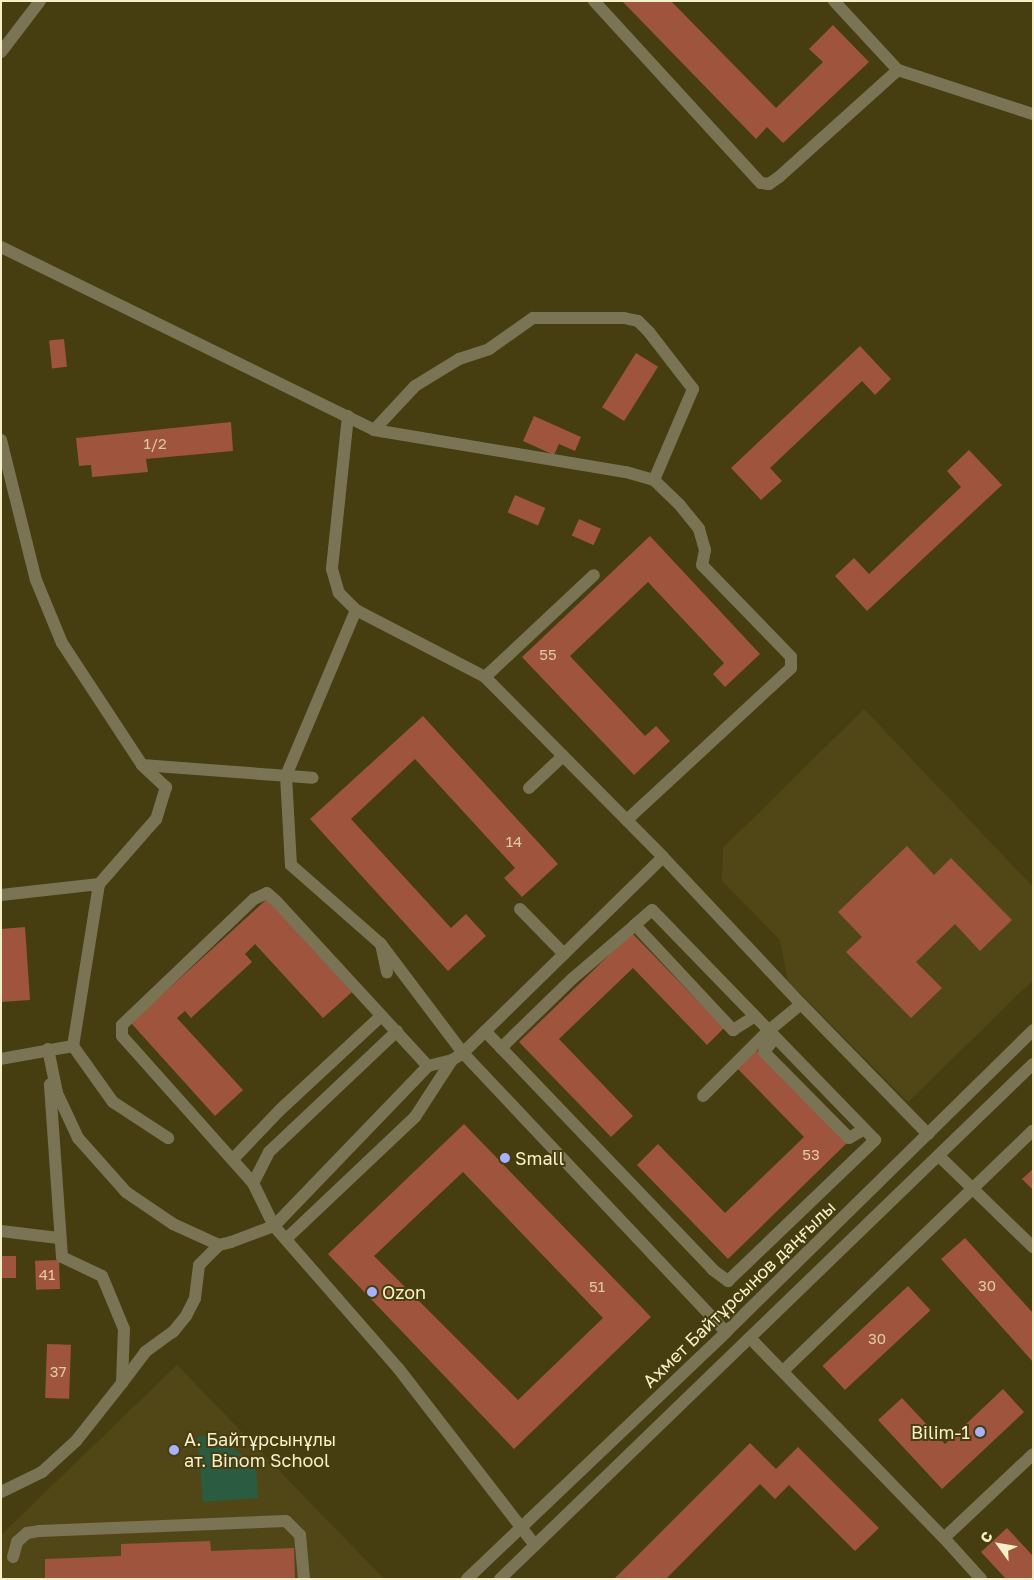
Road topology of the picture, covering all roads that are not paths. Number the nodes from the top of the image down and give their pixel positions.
1 (40, 1) edge
2 (594, 1) edge
3 (834, 1) edge
4 (5, 37) edge
5 (1, 52) edge
6 (898, 70) junction
7 (1033, 114) edge
8 (1, 247) edge
9 (348, 416) junction
10 (374, 430) junction
11 (1, 440) edge
12 (654, 480) junction
13 (594, 575) dead end
14 (356, 610) junction
15 (485, 677) junction
16 (563, 756) junction
17 (142, 765) junction
18 (286, 776) junction
19 (313, 778) dead end
20 (529, 788) dead end
21 (627, 820) junction
22 (663, 857) junction
23 (99, 884) junction
24 (1, 895) edge
25 (520, 909) dead end
26 (635, 925) junction
27 (380, 944) junction
28 (564, 954) junction
29 (387, 972) dead end
30 (800, 1004) junction
31 (381, 1016) junction
32 (754, 1017) junction
33 (1033, 1030) edge
34 (397, 1031) junction
35 (485, 1031) junction
36 (771, 1035) junction
37 (73, 1046) junction
38 (502, 1048) junction
39 (48, 1049) junction
40 (463, 1052) junction
41 (1, 1059) edge
42 (452, 1060) junction
43 (1033, 1064) edge
44 (428, 1066) junction
45 (703, 1096) dead end
46 (1033, 1130) edge
47 (928, 1134) junction
48 (168, 1138) dead end
49 (939, 1156) junction
50 (233, 1159) junction
51 (254, 1183) junction
52 (972, 1189) junction
53 (274, 1226) junction
54 (1, 1232) edge
55 (59, 1238) junction
56 (286, 1239) junction
57 (219, 1245) junction
58 (1033, 1247) edge
59 (726, 1332) junction
60 (750, 1338) junction
61 (783, 1371) junction
62 (122, 1382) junction
63 (1033, 1454) edge
64 (1, 1492) edge
65 (520, 1528) junction
66 (944, 1538) junction
67 (535, 1545) junction
68 (13, 1557) dead end
69 (304, 1579) edge
70 (467, 1579) edge
71 (500, 1579) edge
72 (981, 1579) edge

1 - 4 street
2 - 6 street
3 - 6 street
4 - 5 street
6 - 7 street
8 - 9 street
9 - 10 street
9 - 14 street
10 - 12 street
10 - 12 street
11 - 17 street
12 - 21 street
13 - 15 street
14 - 15 street
14 - 18 street
15 - 16 street
16 - 20 street
16 - 21 street
17 - 18 street
17 - 23 street
18 - 19 street
18 - 27 street
21 - 22 street
22 - 28 street
22 - 30 street
23 - 24 street
23 - 37 street
25 - 28 street
26 - 32 street
26 - 32 street
26 - 38 street
27 - 29 street
27 - 40 street
28 - 35 street
30 - 36 street
30 - 47 street
31 - 34 street
31 - 50 street
31 - 50 street
32 - 36 street
33 - 47 street, Ахмет Байтұрсынов даңғылы
34 - 44 street
34 - 51 street
35 - 38 street
35 - 40 street
36 - 38 street
36 - 45 street
37 - 39 street
37 - 48 street
39 - 41 street
39 - 55 street
39 - 57 street
40 - 42 street
40 - 59 street
42 - 44 street
42 - 56 street
43 - 49 street
44 - 53 street
46 - 52 street
47 - 59 street, Ахмет Байтұрсынов даңғылы
49 - 52 street
49 - 60 street
50 - 51 street
51 - 53 street
52 - 58 street
52 - 61 street
53 - 56 street
53 - 57 street
54 - 55 street
55 - 62 street
56 - 65 street
57 - 62 street
59 - 65 street, Ахмет Байтұрсынов даңғылы
60 - 61 street
60 - 67 street
61 - 66 street
62 - 64 street
63 - 66 street
65 - 67 street
65 - 70 street, Ахмет Байтұрсынов даңғылы
66 - 72 street
67 - 71 street
68 - 69 street

